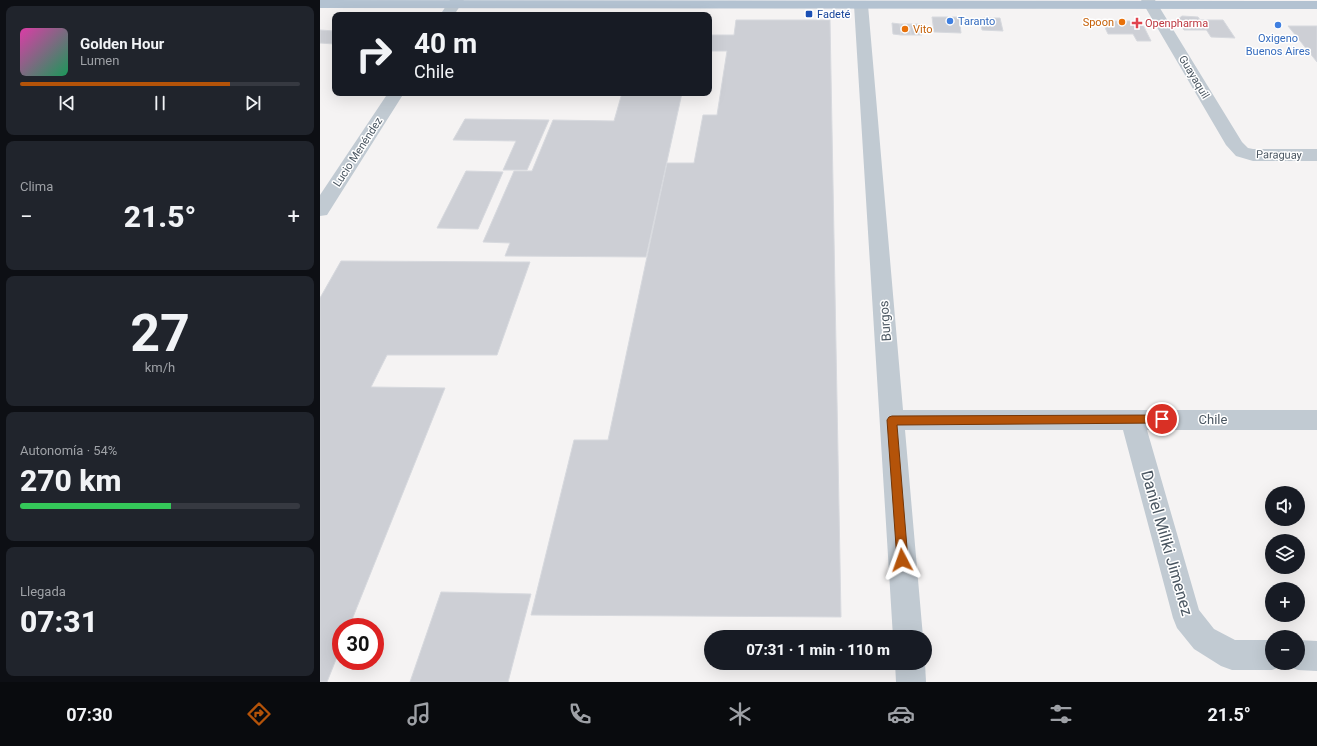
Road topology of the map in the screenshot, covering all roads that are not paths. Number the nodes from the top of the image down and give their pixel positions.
1 (684, 2) edge
2 (909, 2) edge
3 (1149, 3) edge
4 (320, 4) edge
5 (861, 5) junction
6 (1317, 5) edge
7 (453, 6) edge
8 (394, 96) edge
9 (1242, 152) joint
10 (1317, 155) edge
11 (320, 210) edge
12 (1132, 419) junction
13 (892, 420) junction
14 (1317, 420) edge
15 (907, 630) edge
16 (1265, 655) edge
17 (1305, 655) edge
18 (1317, 656) edge
19 (910, 670) edge
20 (911, 682) edge

1 - 5 main road
1 - 7 main road
2 - 3 main road
2 - 5 main road
3 - 6 main road
3 - 9 street, Guayaquil
4 - 7 main road
5 - 13 street, Burgos
8 - 11 street, Lucio Menéndez
9 - 10 street, Paraguay
12 - 13 street, Chile
12 - 14 street, Chile
12 - 16 street, Daniel Miliki Jimenez
13 - 15 street, Burgos
17 - 18 street
19 - 20 street

